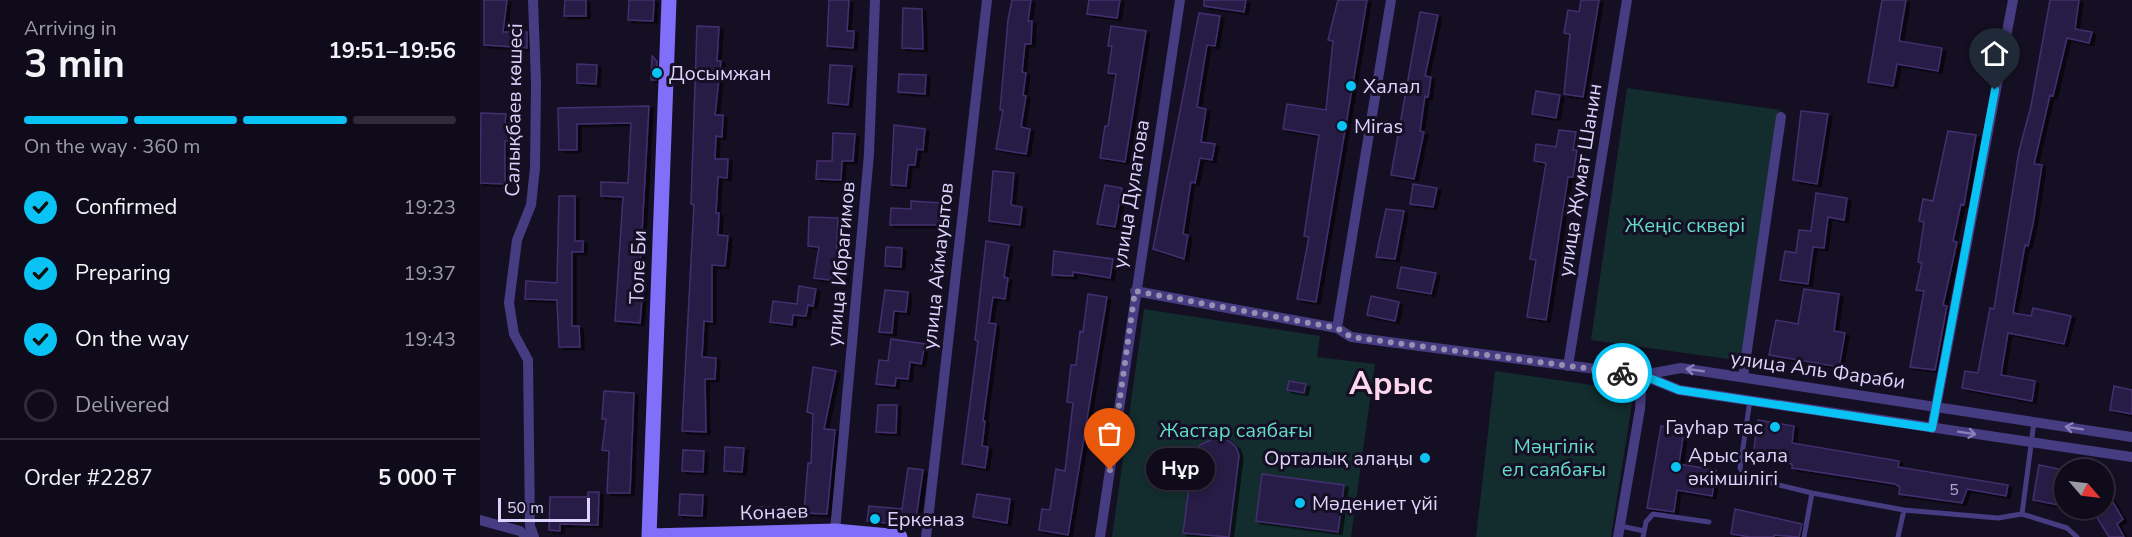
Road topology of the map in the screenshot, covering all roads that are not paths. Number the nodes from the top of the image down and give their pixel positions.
1 (533, 0) edge
2 (669, 0) edge
3 (875, 0) edge
4 (987, 0) edge
5 (1180, 0) edge
6 (1391, 0) edge
7 (1627, 0) edge
8 (2013, 0) edge
9 (1781, 117) dead end
10 (1135, 291) junction
11 (1337, 328) junction
12 (1568, 366) junction
13 (1642, 375) junction
14 (1743, 377) junction
15 (1750, 400) junction
16 (1935, 405) junction
17 (2034, 422) junction
18 (1932, 428) junction
19 (2132, 437) edge
20 (2032, 443) junction
21 (2132, 457) edge
22 (1812, 494) junction
23 (1904, 510) junction
24 (2022, 513) junction
25 (480, 520) edge
26 (1709, 522) dead end
27 (836, 531) junction
28 (1619, 532) edge
29 (1644, 534) edge
30 (526, 537) edge
31 (534, 537) edge
32 (649, 537) edge
33 (900, 537) edge
34 (926, 537) edge
35 (1100, 537) edge
36 (1804, 537) edge
37 (1898, 537) edge
38 (2078, 537) edge

1 - 31 street, Салықбаев көшесі
2 - 32 main road, Толе Би
3 - 27 street, улица Ибрагимов
4 - 34 street, улица Аймауытов
5 - 10 street, улица Дулатова
6 - 11 street
7 - 12 street, улица Жумат Шанин
8 - 16 street
9 - 14 street
10 - 11 street, улица Аль Фараби
10 - 35 street, улица Дулатова
11 - 12 street, улица Аль Фараби
12 - 13 street, улица Аль Фараби
14 -> 13 street, улица Аль Фараби
13 - 15 street, улица Аль Фараби
13 - 28 street
14 - 16 street, улица Аль Фараби
15 - 18 street, улица Аль Фараби
15 - 22 lane
16 - 17 street, улица Аль Фараби
16 - 18 street
19 -> 17 street, улица Аль Фараби
17 - 20 lane
18 -> 20 street, улица Аль Фараби
20 - 21 street, улица Аль Фараби
20 - 24 lane
22 - 23 lane
22 - 36 lane
23 - 24 lane
23 - 37 lane
24 - 38 lane
25 - 30 street
26 - 29 lane
27 - 32 main road, Конаев
27 - 33 main road, Конаев
28 - 29 lane

